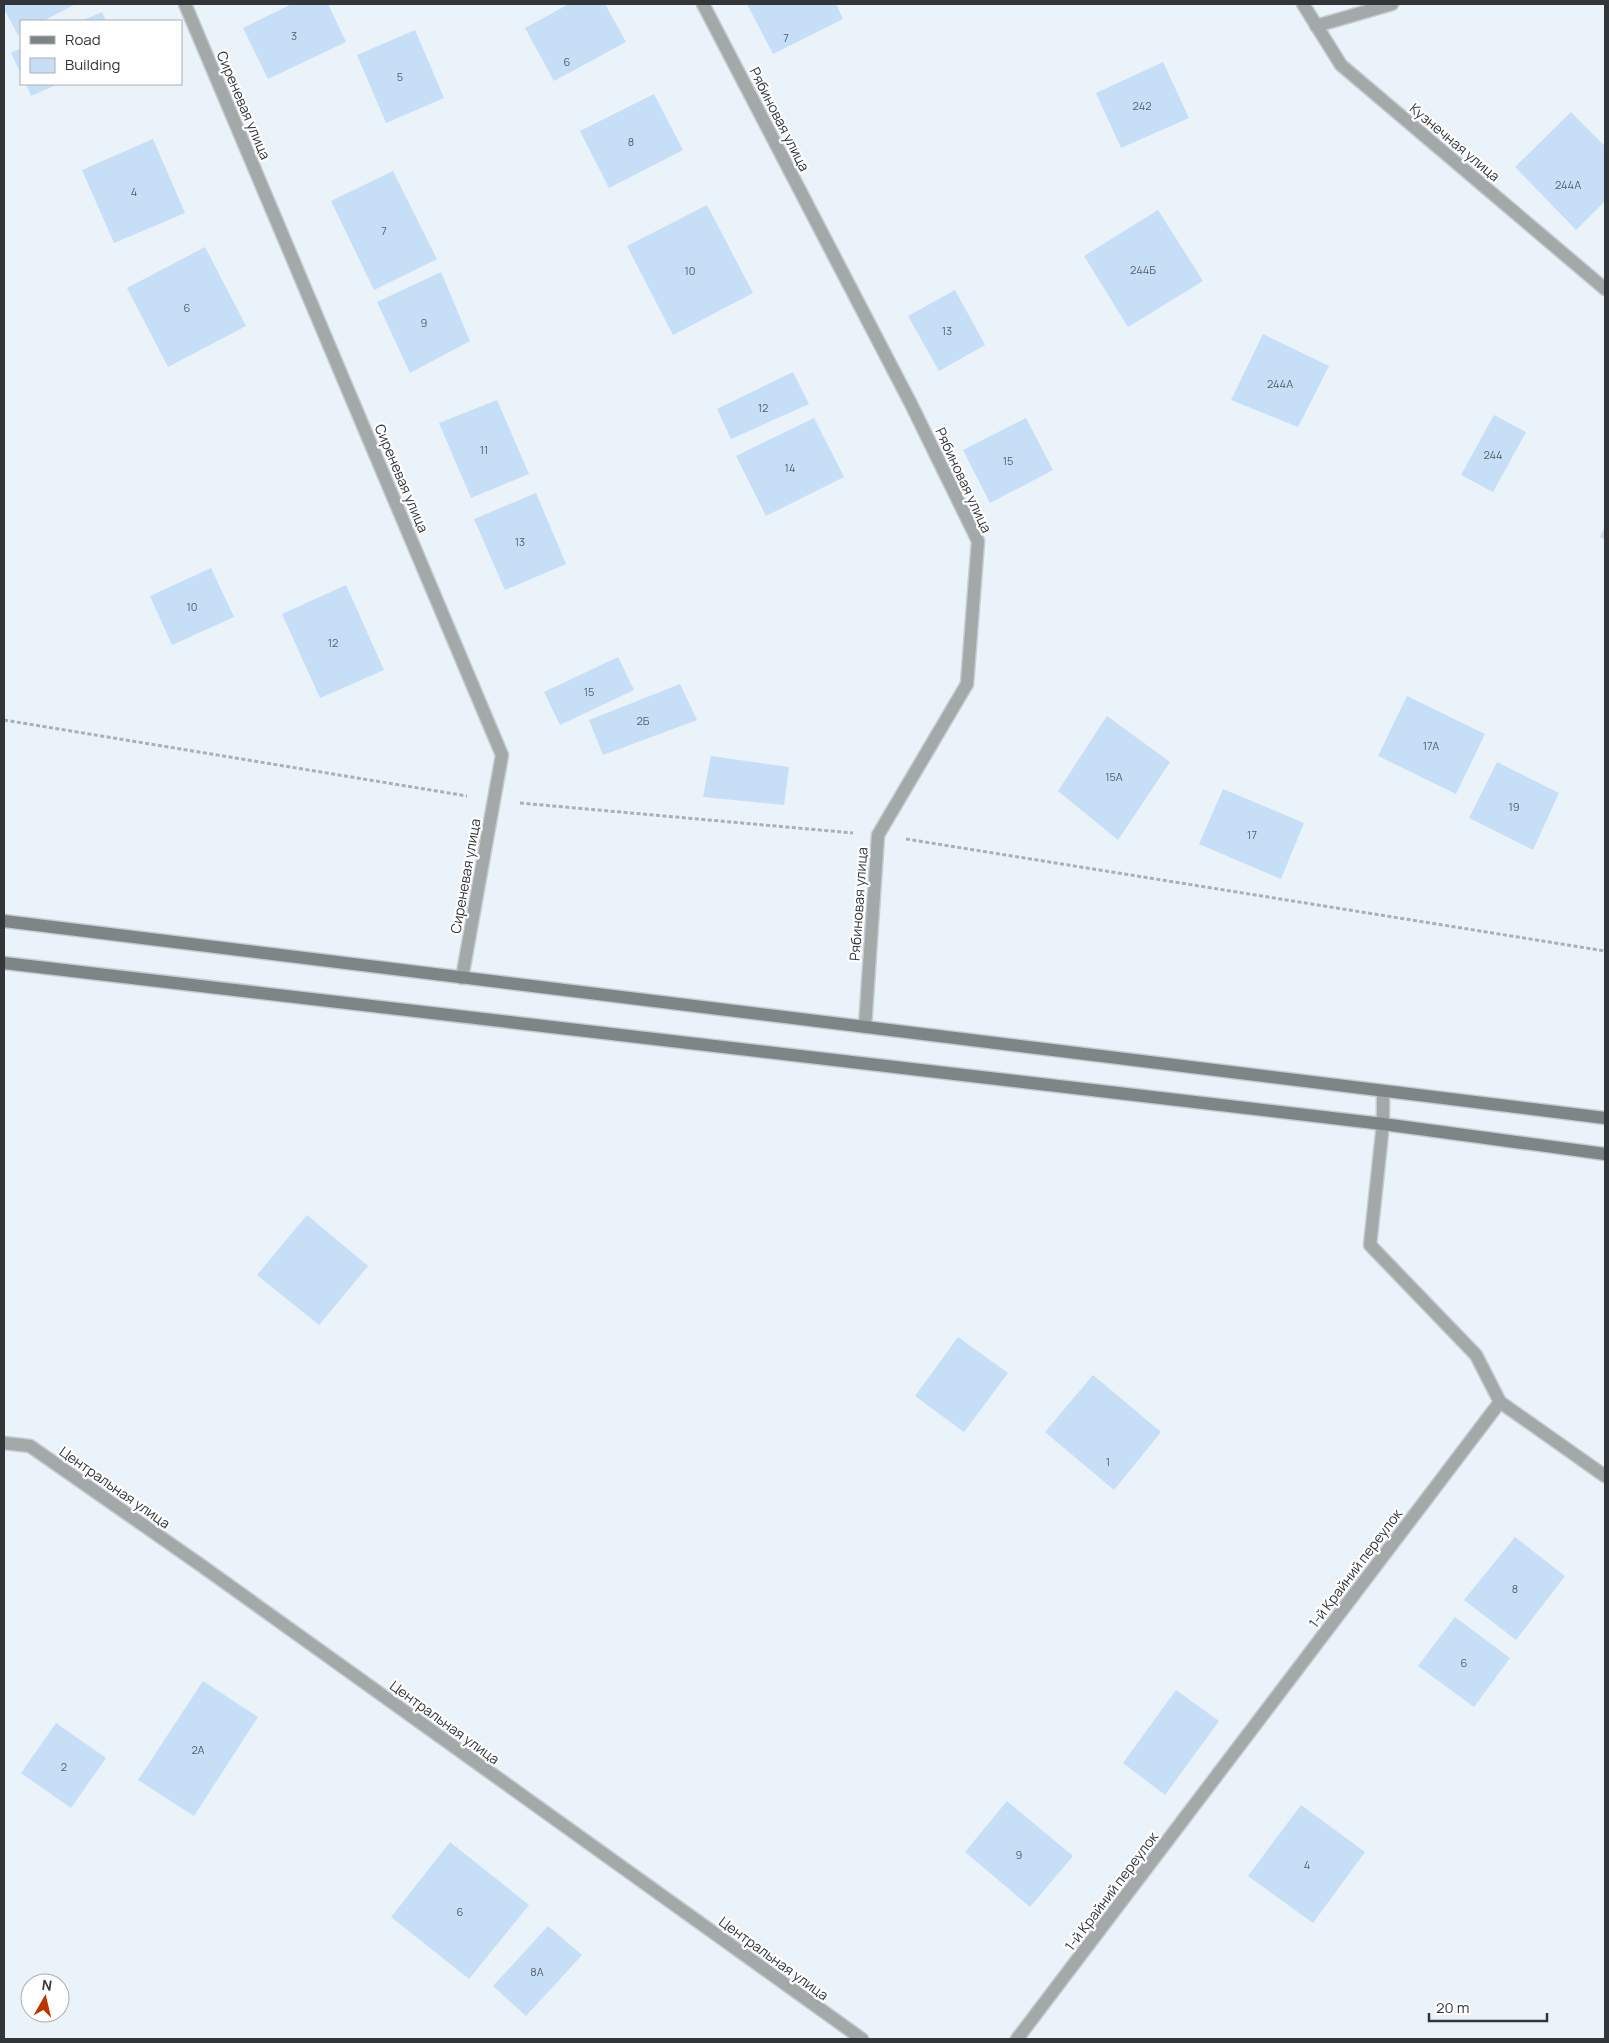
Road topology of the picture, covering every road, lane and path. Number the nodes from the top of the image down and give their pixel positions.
1 (185, 4) edge
2 (703, 4) edge
3 (1303, 4) edge
4 (1392, 4) edge
5 (1316, 26) junction
6 (1605, 289) edge
7 (4, 720) edge
8 (494, 800) junction
9 (878, 835) junction
10 (4, 921) edge
11 (1605, 951) edge
12 (4, 963) edge
13 (462, 978) junction
14 (865, 1027) junction
15 (1384, 1091) junction
16 (1605, 1118) edge
17 (1383, 1124) junction
18 (1605, 1154) edge
19 (1500, 1402) junction
20 (4, 1443) edge
21 (1605, 1476) edge
22 (862, 2039) edge
23 (1017, 2039) edge

1 - 8 street, Сиреневая улица
2 - 9 street, Рябиновая улица
3 - 5 street, Кузнечная улица
4 - 5 street
5 - 6 street, Кузнечная улица
7 - 8 path
8 - 9 path
8 - 13 street, Сиреневая улица
9 - 11 path
9 - 14 street, Рябиновая улица
10 - 13 main road
12 - 17 main road
13 - 14 main road
14 - 15 main road
15 - 16 main road
15 - 17 street
17 - 18 main road
17 - 19 street
19 - 21 street
19 - 23 street, 1-й Крайний переулок
20 - 22 street, Центральная улица

